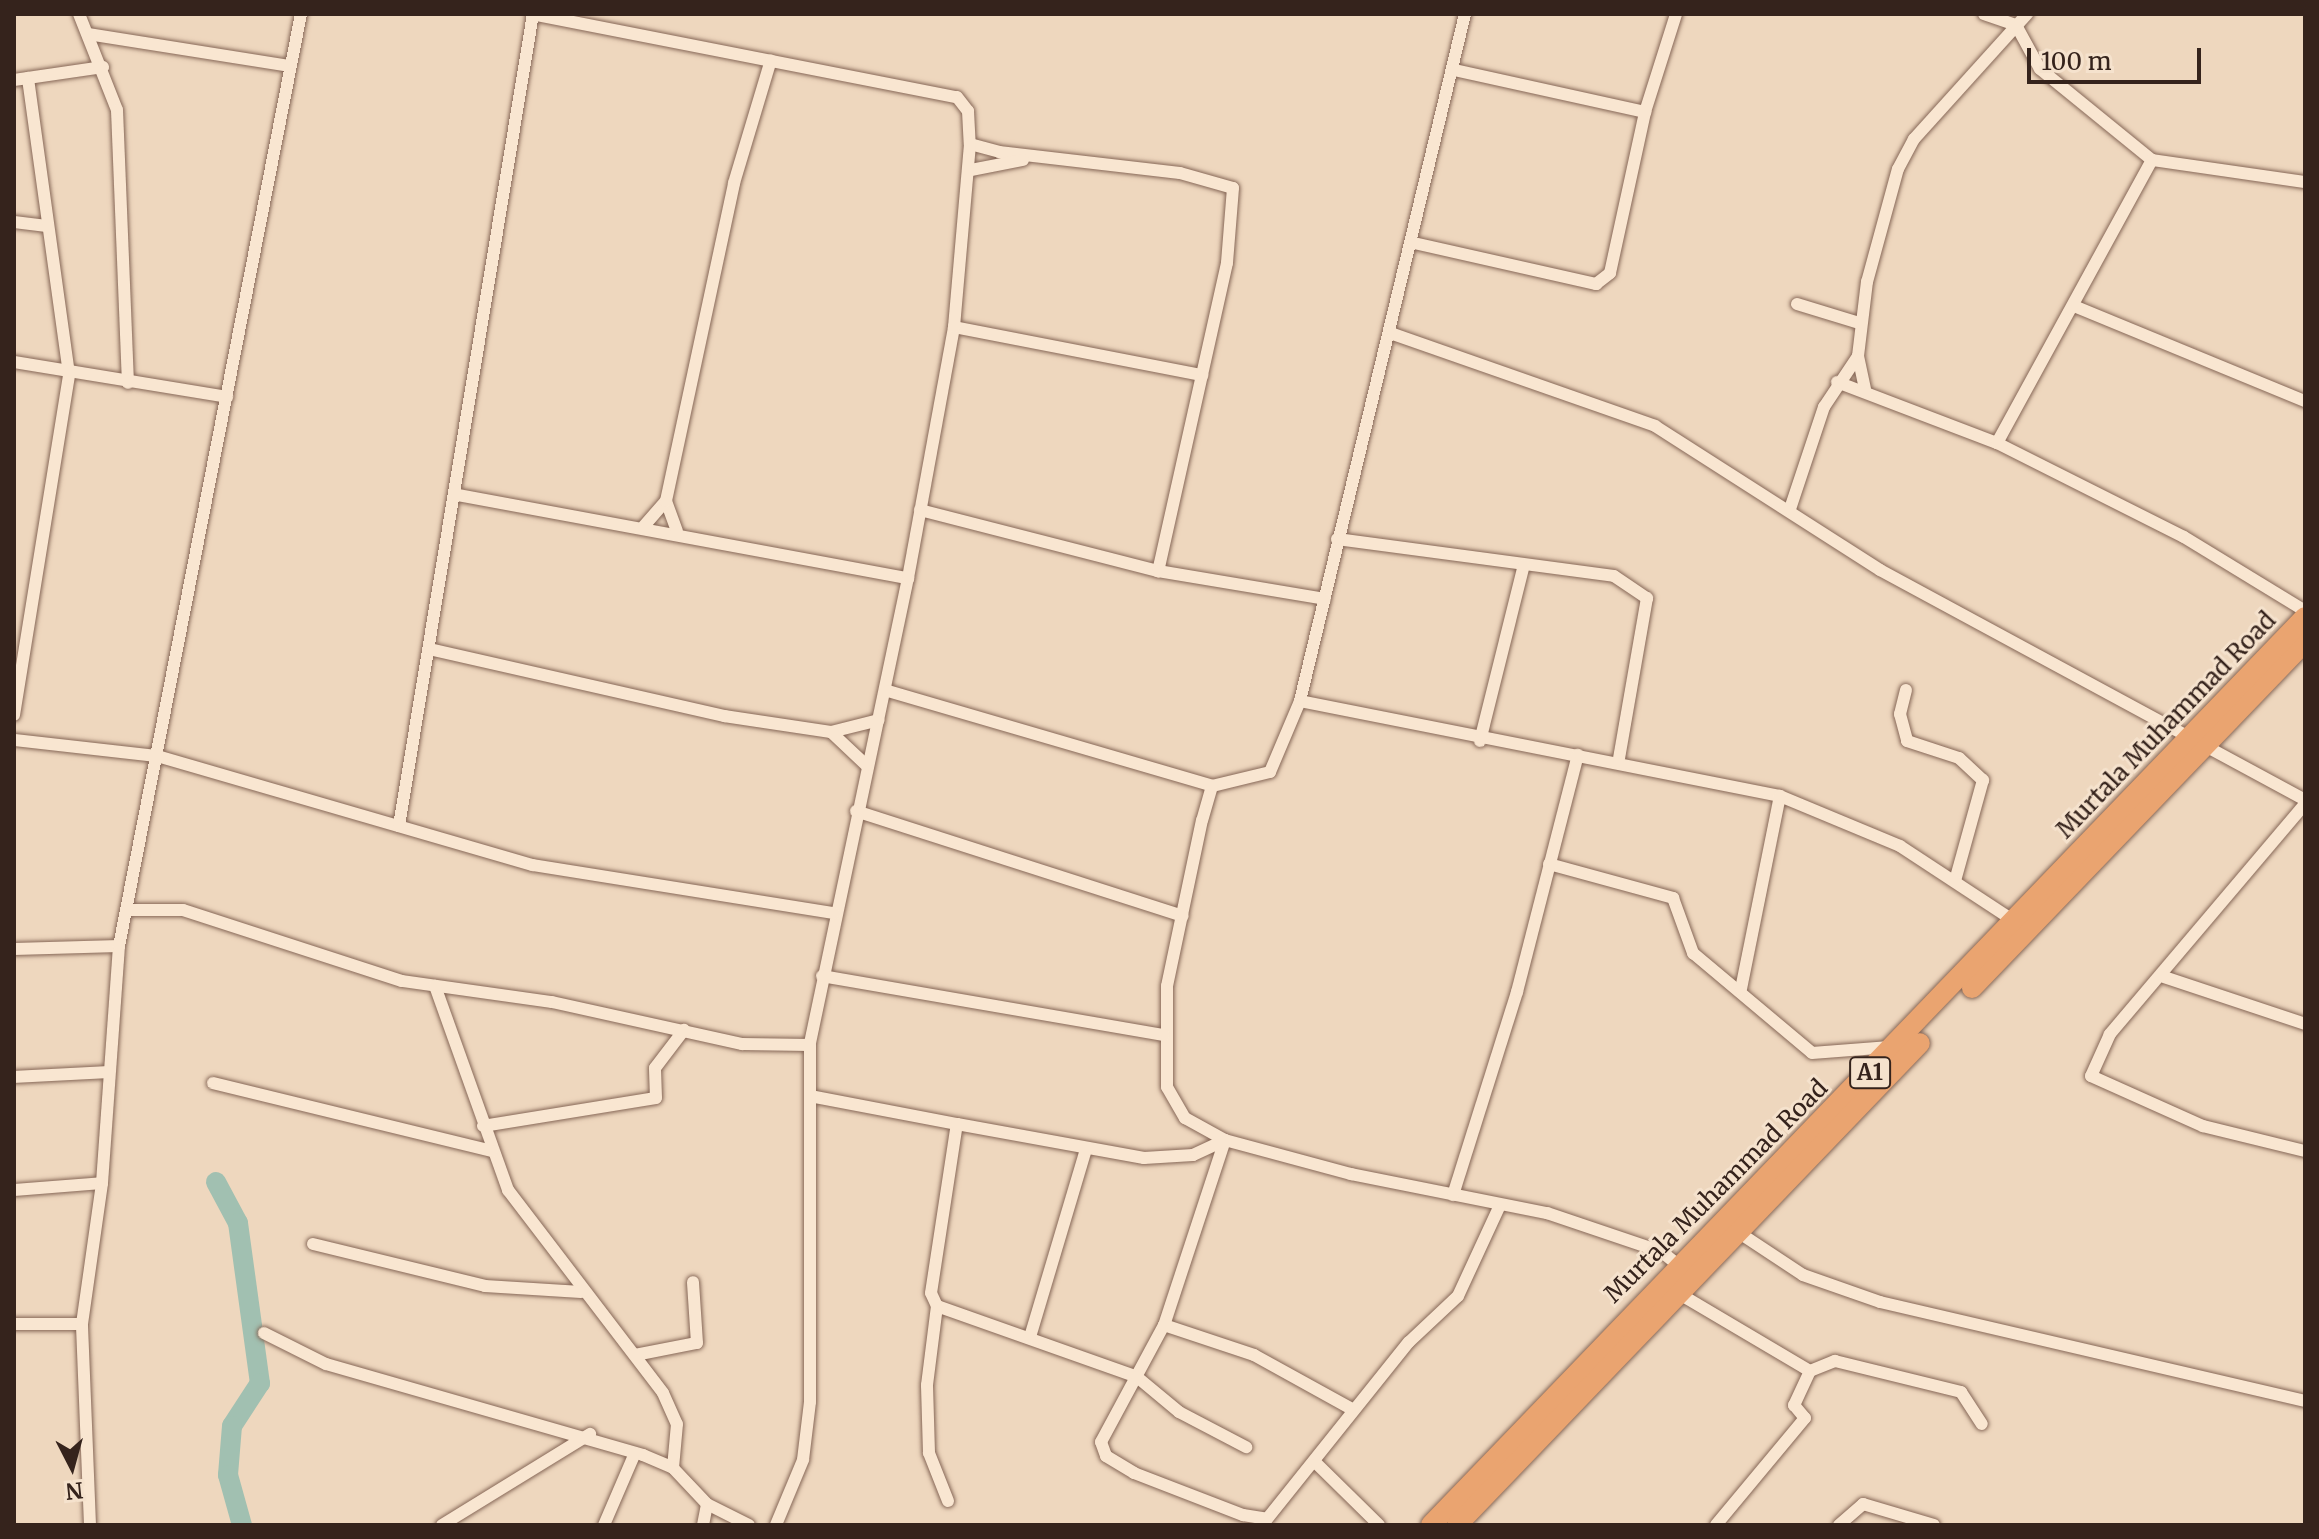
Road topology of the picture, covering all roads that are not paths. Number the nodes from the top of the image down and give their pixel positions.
1 (79, 14) edge
2 (301, 14) edge
3 (532, 14) edge
4 (1465, 14) edge
5 (1676, 14) edge
6 (1984, 14) edge
7 (2027, 14) edge
8 (2016, 25) junction
9 (88, 34) junction
10 (771, 60) junction
11 (290, 66) junction
12 (103, 67) junction
13 (1454, 70) junction
14 (28, 78) junction
15 (14, 80) edge
16 (1645, 112) junction
17 (970, 144) junction
18 (1031, 158) junction
19 (2152, 160) junction
20 (971, 170) junction
21 (2305, 182) edge
22 (14, 222) edge
23 (45, 226) junction
24 (1414, 243) junction
25 (1797, 304) dead end
26 (2074, 306) junction
27 (1859, 323) junction
28 (954, 327) junction
29 (1393, 334) junction
30 (1858, 356) junction
31 (14, 362) edge
32 (69, 374) junction
33 (1202, 375) junction
34 (1837, 382) junction
35 (128, 383) junction
36 (1865, 389) junction
37 (227, 397) junction
38 (2305, 401) edge
39 (1997, 443) junction
40 (458, 495) junction
41 (666, 501) junction
42 (1790, 509) junction
43 (920, 510) junction
44 (644, 526) junction
45 (677, 531) junction
46 (1337, 539) junction
47 (1524, 565) junction
48 (1158, 571) junction
49 (908, 578) junction
50 (1325, 599) junction
51 (2305, 611) edge
52 (2305, 617) edge
53 (2305, 642) edge
54 (429, 649) junction
55 (1906, 690) dead end
56 (888, 691) junction
57 (1300, 701) junction
58 (14, 715) edge
59 (879, 720) junction
60 (831, 732) junction
61 (2200, 739) junction
62 (14, 740) edge
63 (1480, 741) junction
64 (1578, 755) junction
65 (157, 756) junction
66 (1619, 759) junction
67 (866, 765) junction
68 (1212, 786) junction
69 (1780, 796) junction
70 (2305, 802) edge
71 (856, 811) junction
72 (399, 826) junction
73 (1549, 864) junction
74 (1955, 881) junction
75 (129, 910) junction
76 (834, 913) junction
77 (1183, 916) junction
78 (2014, 921) junction
79 (119, 946) junction
80 (14, 949) edge
81 (1984, 966) junction
82 (822, 976) junction
83 (2164, 977) junction
84 (435, 986) junction
85 (1741, 989) junction
86 (2305, 1024) edge
87 (684, 1030) junction
88 (1164, 1035) junction
89 (810, 1045) junction
90 (1897, 1047) junction
91 (108, 1072) junction
92 (14, 1077) edge
93 (213, 1083) dead end
94 (810, 1096) junction
95 (957, 1124) junction
96 (483, 1126) junction
97 (1225, 1140) junction
98 (1086, 1149) junction
99 (492, 1151) junction
100 (2305, 1151) edge
101 (102, 1183) junction
102 (14, 1190) edge
103 (1453, 1195) junction
104 (1500, 1205) junction
105 (1738, 1232) junction
106 (313, 1244) dead end
107 (1678, 1265) junction
108 (693, 1282) dead end
109 (581, 1292) junction
110 (1678, 1293) junction
111 (937, 1306) junction
112 (14, 1324) edge
113 (82, 1324) junction
114 (1164, 1325) junction
115 (264, 1333) dead end
116 (1030, 1337) junction
117 (1608, 1352) junction
118 (635, 1355) junction
119 (1810, 1371) junction
120 (1137, 1377) junction
121 (2305, 1401) edge
122 (1352, 1409) junction
123 (1982, 1424) dead end
124 (590, 1434) junction
125 (1246, 1447) dead end
126 (635, 1453) junction
127 (1501, 1462) junction
128 (1317, 1464) junction
129 (673, 1468) junction
130 (948, 1501) dead end
131 (707, 1504) junction
132 (90, 1525) edge
133 (442, 1525) edge
134 (604, 1525) edge
135 (703, 1525) edge
136 (749, 1525) edge
137 (776, 1525) edge
138 (1379, 1525) edge
139 (1431, 1525) edge
140 (1457, 1525) edge
141 (1716, 1525) edge
142 (1839, 1525) edge
143 (1934, 1525) edge

1 - 9 street
2 - 11 street
3 - 10 street
3 - 40 street
4 - 13 street
5 - 16 street
6 - 8 street
7 - 8 street
8 - 19 street
8 - 27 street
9 - 11 street
9 - 12 street
10 - 17 street
10 - 41 street
11 - 37 street
12 - 14 street
12 - 35 street
13 - 16 street
13 - 24 street
14 - 15 street
14 - 23 street
16 - 24 street
17 - 18 street
17 - 20 street
18 - 20 street
18 - 33 street
19 - 21 street
19 - 26 street
20 - 28 street
22 - 23 street
23 - 32 street
24 - 29 street
25 - 27 street
26 - 38 street
26 - 39 street
27 - 30 street
28 - 33 street
28 - 43 street
29 - 42 street
29 - 46 street
30 - 34 street
30 - 36 street
31 - 32 street
32 - 35 street
32 - 58 street
33 - 48 street
34 - 36 street
34 - 42 street
35 - 37 street
36 - 39 street
37 - 65 street
39 - 51 street
40 - 44 street
40 - 54 street
41 - 44 street
41 - 45 street
42 - 61 street
43 - 48 street
43 - 49 street
44 - 45 street
45 - 49 street
46 - 47 street
46 - 50 street
47 - 63 street
47 - 66 street
48 - 50 street
49 - 56 street
50 - 57 street
52 - 61 highway, Murtala Muhammad Road / A1
53 - 61 highway, Murtala Muhammad Road / A1
54 - 60 street
54 - 72 street
55 - 74 street
56 - 59 street
56 - 68 street
57 - 63 street
57 - 68 street
59 - 60 street
59 - 67 street
60 - 67 street
61 - 70 street
61 - 78 highway, Murtala Muhammad Road / A1
61 - 81 highway, Murtala Muhammad Road / A1
62 - 65 street
63 - 64 street
64 - 66 street
64 - 73 street
65 - 72 street
65 - 75 street
66 - 69 street
67 - 71 street
68 - 77 street
69 - 74 street
69 - 85 street
70 - 83 street
71 - 76 street
71 - 77 street
72 - 76 street
73 - 85 street
73 - 103 street
74 - 78 street
75 - 79 street
75 - 84 street
76 - 82 street
77 - 88 street
78 - 81 highway, Murtala Muhammad Road / A1
79 - 80 street
79 - 91 street
81 - 90 highway, Murtala Muhammad Road / A1
81 - 105 highway, Murtala Muhammad Road / A1
82 - 88 street
82 - 89 street
83 - 86 street
83 - 100 street
84 - 87 street
84 - 96 street
85 - 90 street
87 - 89 street
87 - 96 street
88 - 97 street
89 - 94 street
90 - 107 highway, Murtala Muhammad Road / A1
91 - 92 street
91 - 101 street
93 - 99 street
94 - 95 street
94 - 137 street
95 - 98 street
95 - 111 street
96 - 99 street
97 - 98 street
97 - 103 street
97 - 114 street
98 - 116 street
99 - 109 street
101 - 102 street
101 - 113 street
103 - 104 street
104 - 107 street
104 - 122 street
105 - 110 highway, Murtala Muhammad Road / A1
105 - 121 street
106 - 109 street
107 - 117 highway, Murtala Muhammad Road / A1
108 - 118 street
109 - 118 street
110 - 117 highway, Murtala Muhammad Road / A1
110 - 119 street
111 - 116 street
111 - 130 street
112 - 113 street
113 - 132 street
114 - 120 street
114 - 122 street
115 - 124 street
116 - 120 street
117 - 127 highway, Murtala Muhammad Road / A1
118 - 129 street
119 - 123 street
119 - 141 street
120 - 125 street
120 - 128 street
122 - 128 street
124 - 126 street
124 - 133 street
126 - 129 street
126 - 134 street
127 - 139 highway, Murtala Muhammad Road / A1
127 - 140 highway, Murtala Muhammad Road / A1
128 - 138 street
129 - 131 street
131 - 135 street
131 - 136 street
142 - 143 street

